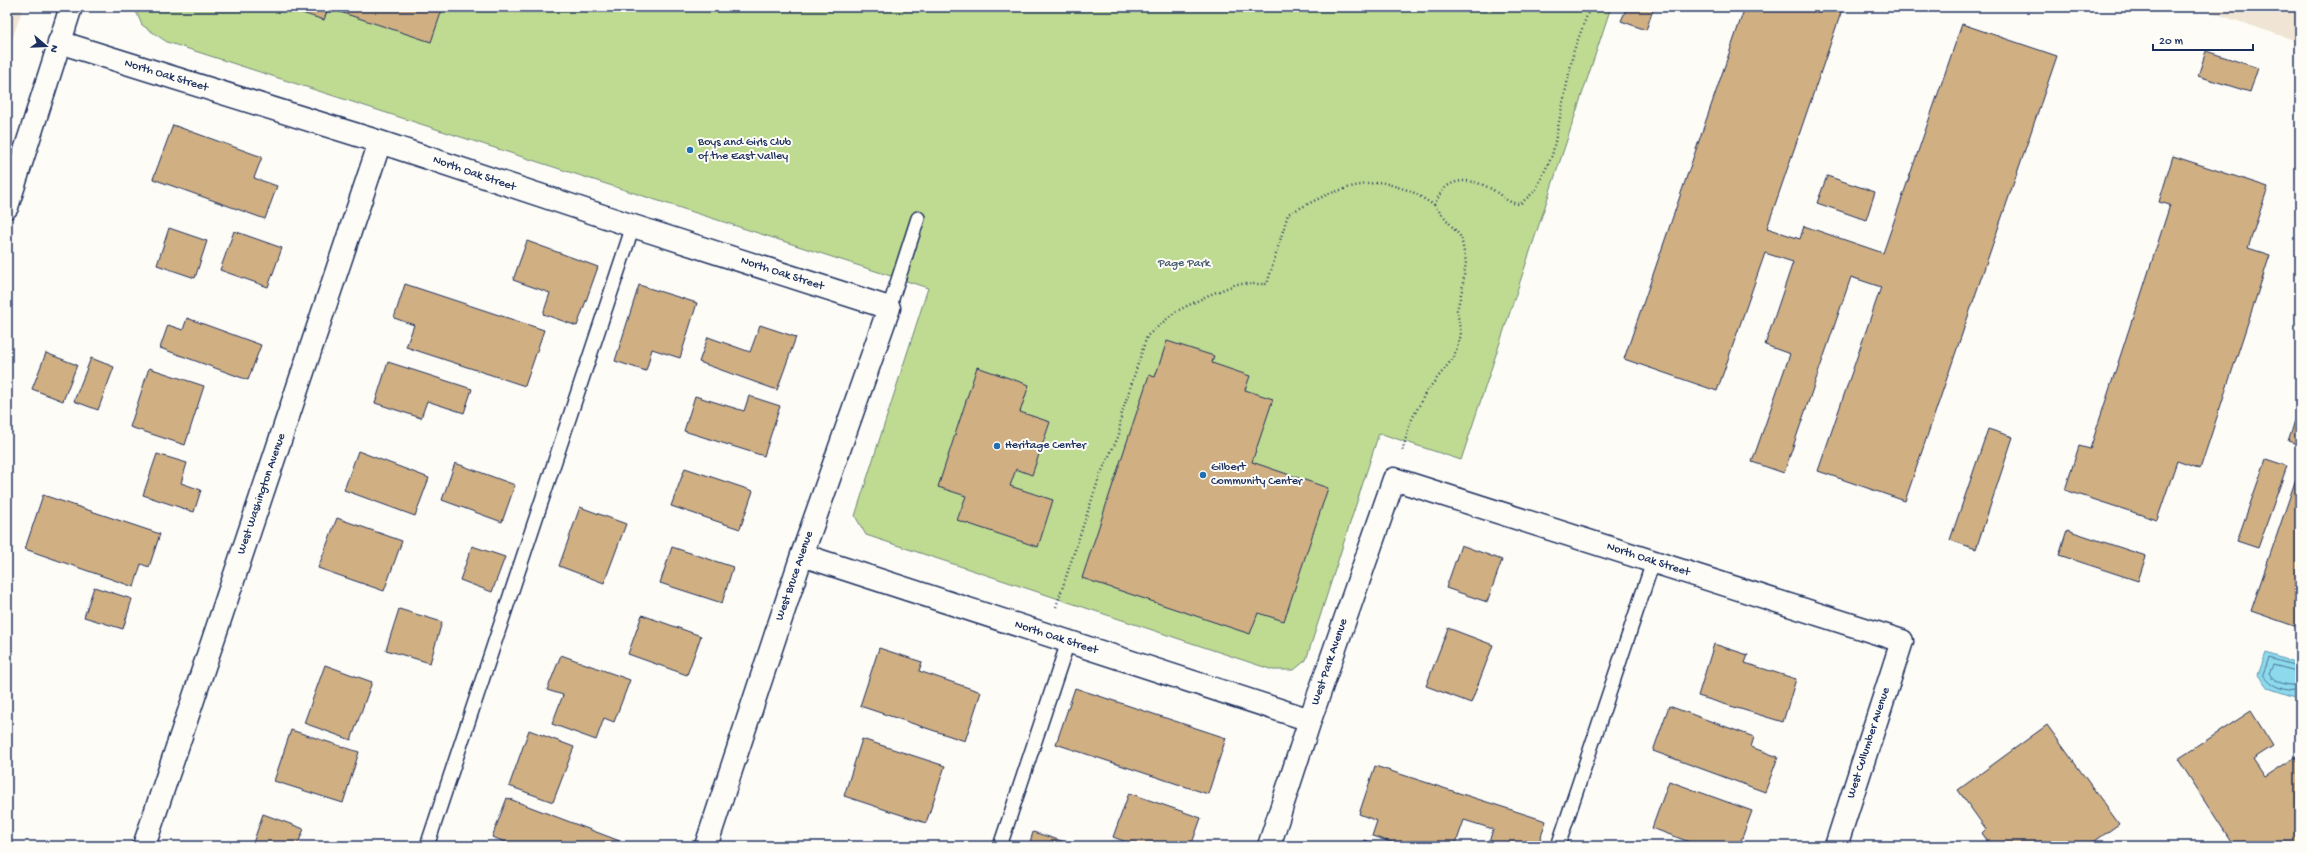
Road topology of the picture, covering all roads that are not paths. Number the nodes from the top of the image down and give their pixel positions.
1 (71, 7) edge
2 (59, 42) junction
3 (380, 142) junction
4 (7, 207) edge
5 (918, 218) dead end
6 (633, 226) junction
7 (889, 308) junction
8 (1394, 479) joint
9 (802, 555) junction
10 (1653, 562) junction
11 (1902, 641) joint
12 (1068, 642) junction
13 (1310, 720) junction
14 (144, 846) edge
15 (427, 846) edge
16 (706, 846) edge
17 (1000, 846) edge
18 (1270, 846) edge
19 (1558, 846) edge
20 (1836, 846) edge

1 - 2 street
2 - 3 street, North Oak Street
2 - 4 street
3 - 6 street, North Oak Street
3 - 14 street, West Washington Avenue
5 - 7 lane
6 - 7 street, North Oak Street
6 - 15 lane
7 - 9 street, West Bruce Avenue
8 - 10 street, North Oak Street
8 - 13 street, West Park Avenue
9 - 12 street, North Oak Street
9 - 16 street, West Bruce Avenue
10 - 11 street, North Oak Street
10 - 19 lane
11 - 20 street, West Cullumber Avenue
12 - 13 street, North Oak Street
12 - 17 lane
13 - 18 street, West Park Avenue

